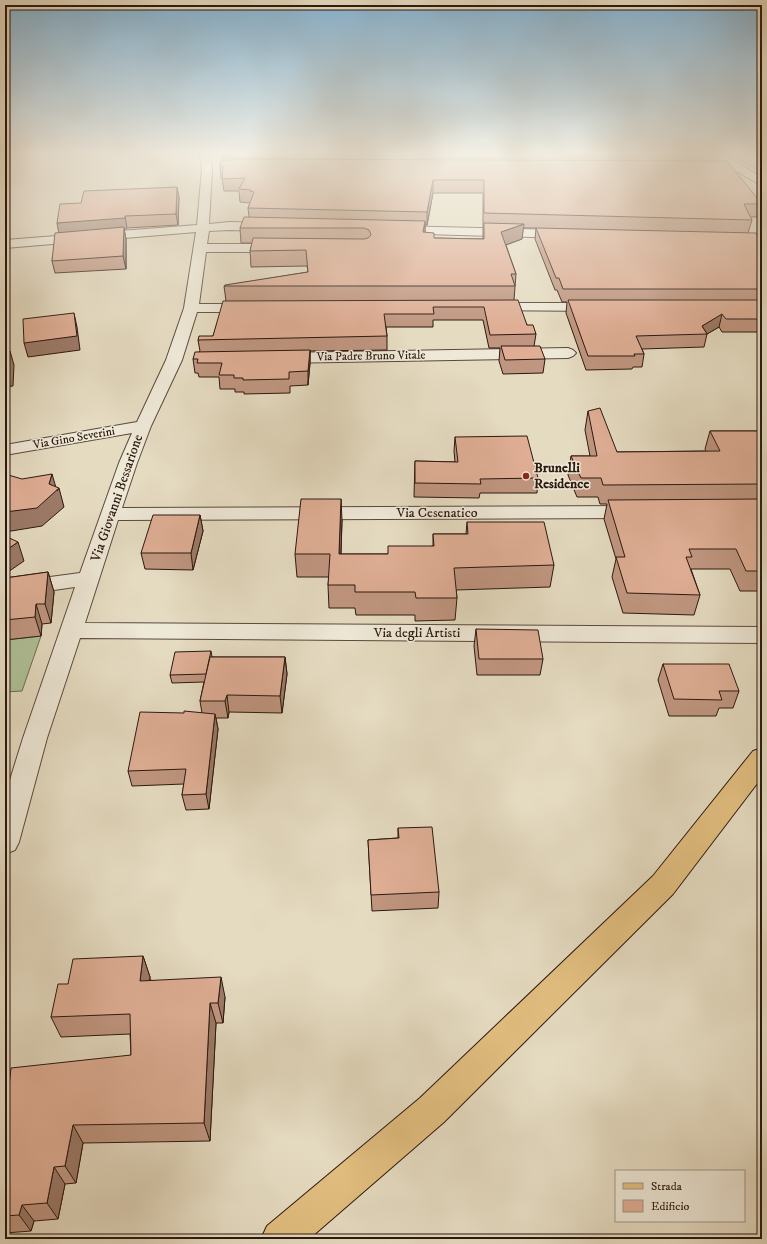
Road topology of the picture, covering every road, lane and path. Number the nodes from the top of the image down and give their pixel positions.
1 (205, 210) edge
2 (203, 228) junction
3 (285, 228) edge
4 (380, 230) edge
5 (579, 234) edge
6 (5, 244) edge
7 (200, 248) junction
8 (295, 249) edge
9 (477, 307) edge
10 (612, 307) edge
11 (191, 308) junction
12 (264, 308) edge
13 (568, 353) dead end
14 (267, 358) edge
15 (143, 426) junction
16 (5, 450) edge
17 (654, 512) edge
18 (111, 514) junction
19 (89, 579) junction
20 (5, 590) edge
21 (72, 630) junction
22 (762, 635) edge
23 (762, 758) edge
24 (15, 774) edge
25 (5, 842) edge
26 (280, 1239) edge

1 - 2 street, Via Giovanni Bessarione
2 - 3 street
2 - 6 street
2 - 7 street, Via Giovanni Bessarione
4 - 5 street
7 - 8 street
7 - 11 street, Via Giovanni Bessarione
9 - 10 street
11 - 12 street
11 - 15 street, Via Giovanni Bessarione
13 - 14 street, Via Padre Bruno Vitale
15 - 16 street, Via Gino Severini
15 - 18 street, Via Giovanni Bessarione
17 - 18 street, Via Cesenatico
18 - 19 street, Via Giovanni Bessarione
19 - 20 street
19 - 21 street, Via Giovanni Bessarione
21 - 22 street, Via degli Artisti
21 - 24 street, Via Giovanni Bessarione
23 - 26 main road
24 - 25 street, Via Giovanni Bessarione

